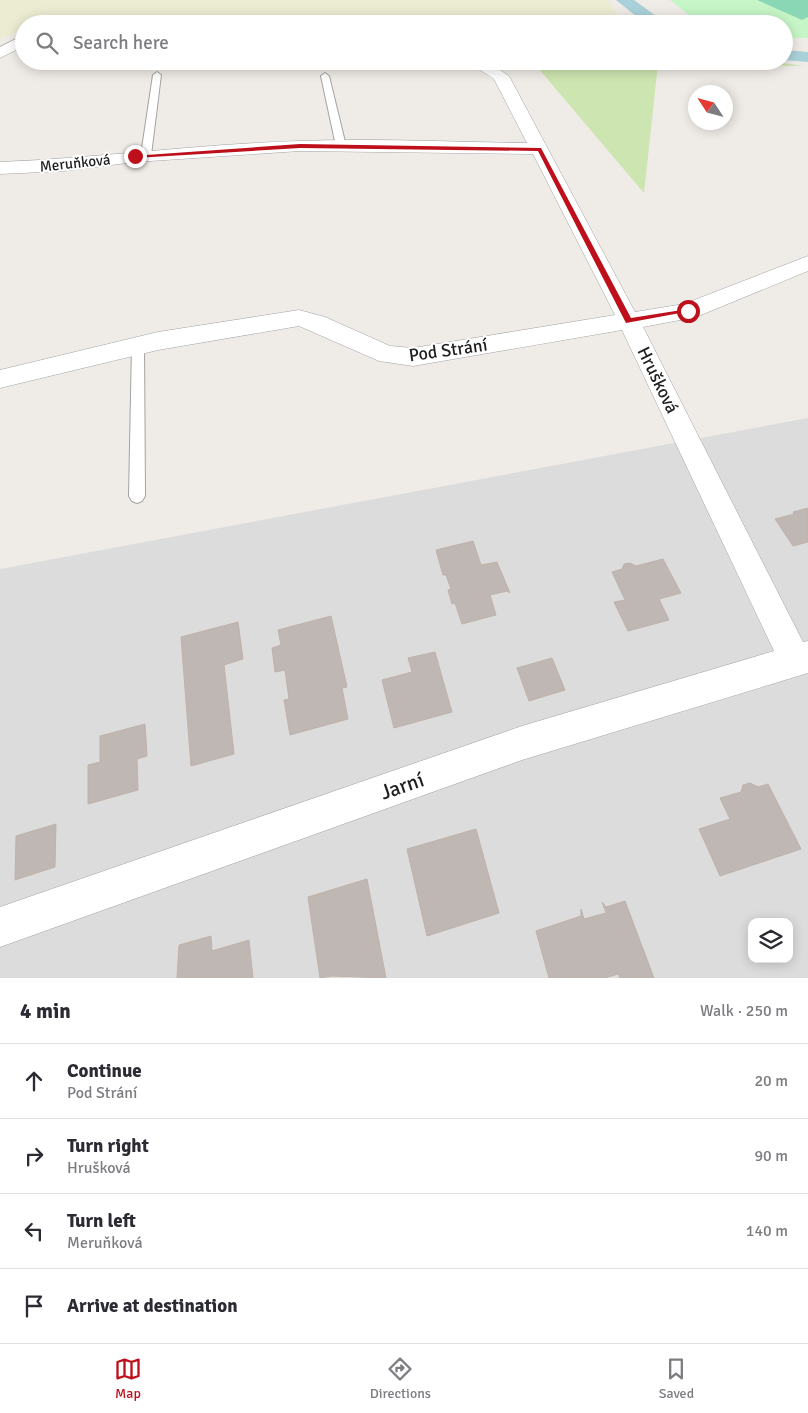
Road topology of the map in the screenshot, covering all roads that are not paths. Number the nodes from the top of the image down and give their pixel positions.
1 (15, 44) edge
2 (0, 53) edge
3 (490, 70) edge
4 (158, 75) dead end
5 (325, 76) dead end
6 (341, 146) junction
7 (539, 149) junction
8 (146, 155) junction
9 (0, 168) edge
10 (808, 263) edge
11 (629, 321) junction
12 (138, 345) junction
13 (0, 379) edge
14 (137, 496) dead end
15 (801, 659) edge
16 (0, 927) edge

1 - 2 street
3 - 7 street, Hrušková
4 - 8 lane
5 - 6 lane
6 - 7 street, Meruňková
6 - 8 street, Meruňková
7 - 11 street, Hrušková
8 - 9 street, Meruňková
10 - 11 street, Pod Strání
11 - 12 street, Pod Strání
11 - 15 street, Hrušková
12 - 13 street, Pod Strání
12 - 14 lane
15 - 16 street, Jarní

